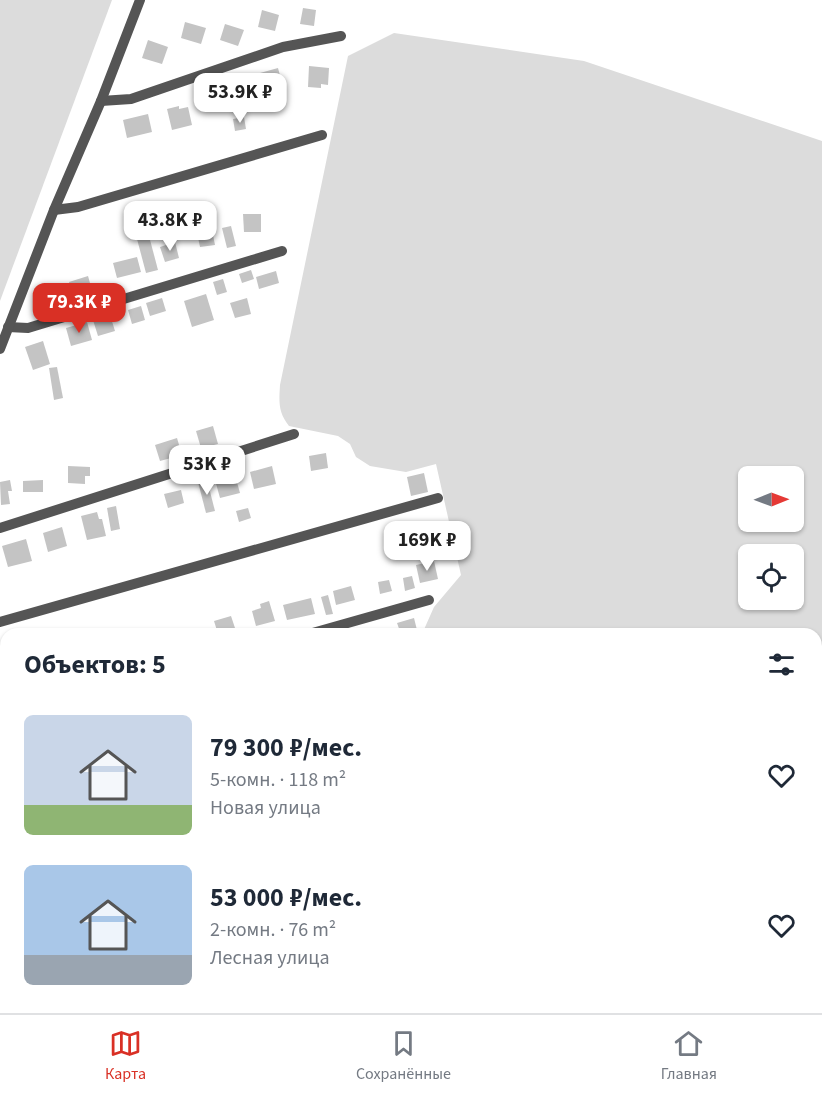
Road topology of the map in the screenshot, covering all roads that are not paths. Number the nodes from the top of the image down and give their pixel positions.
1 (140, 0) edge
2 (341, 36) dead end
3 (101, 101) junction
4 (322, 135) dead end
5 (54, 210) junction
6 (282, 251) dead end
7 (8, 327) junction
8 (0, 349) edge
9 (294, 434) dead end
10 (438, 498) dead end
11 (0, 528) edge
12 (429, 600) dead end
13 (0, 622) edge
14 (330, 628) edge

1 - 3 street
2 - 3 street
3 - 5 street
4 - 5 street
5 - 7 street
6 - 7 street
7 - 8 street
9 - 11 street
10 - 13 street
12 - 14 street

